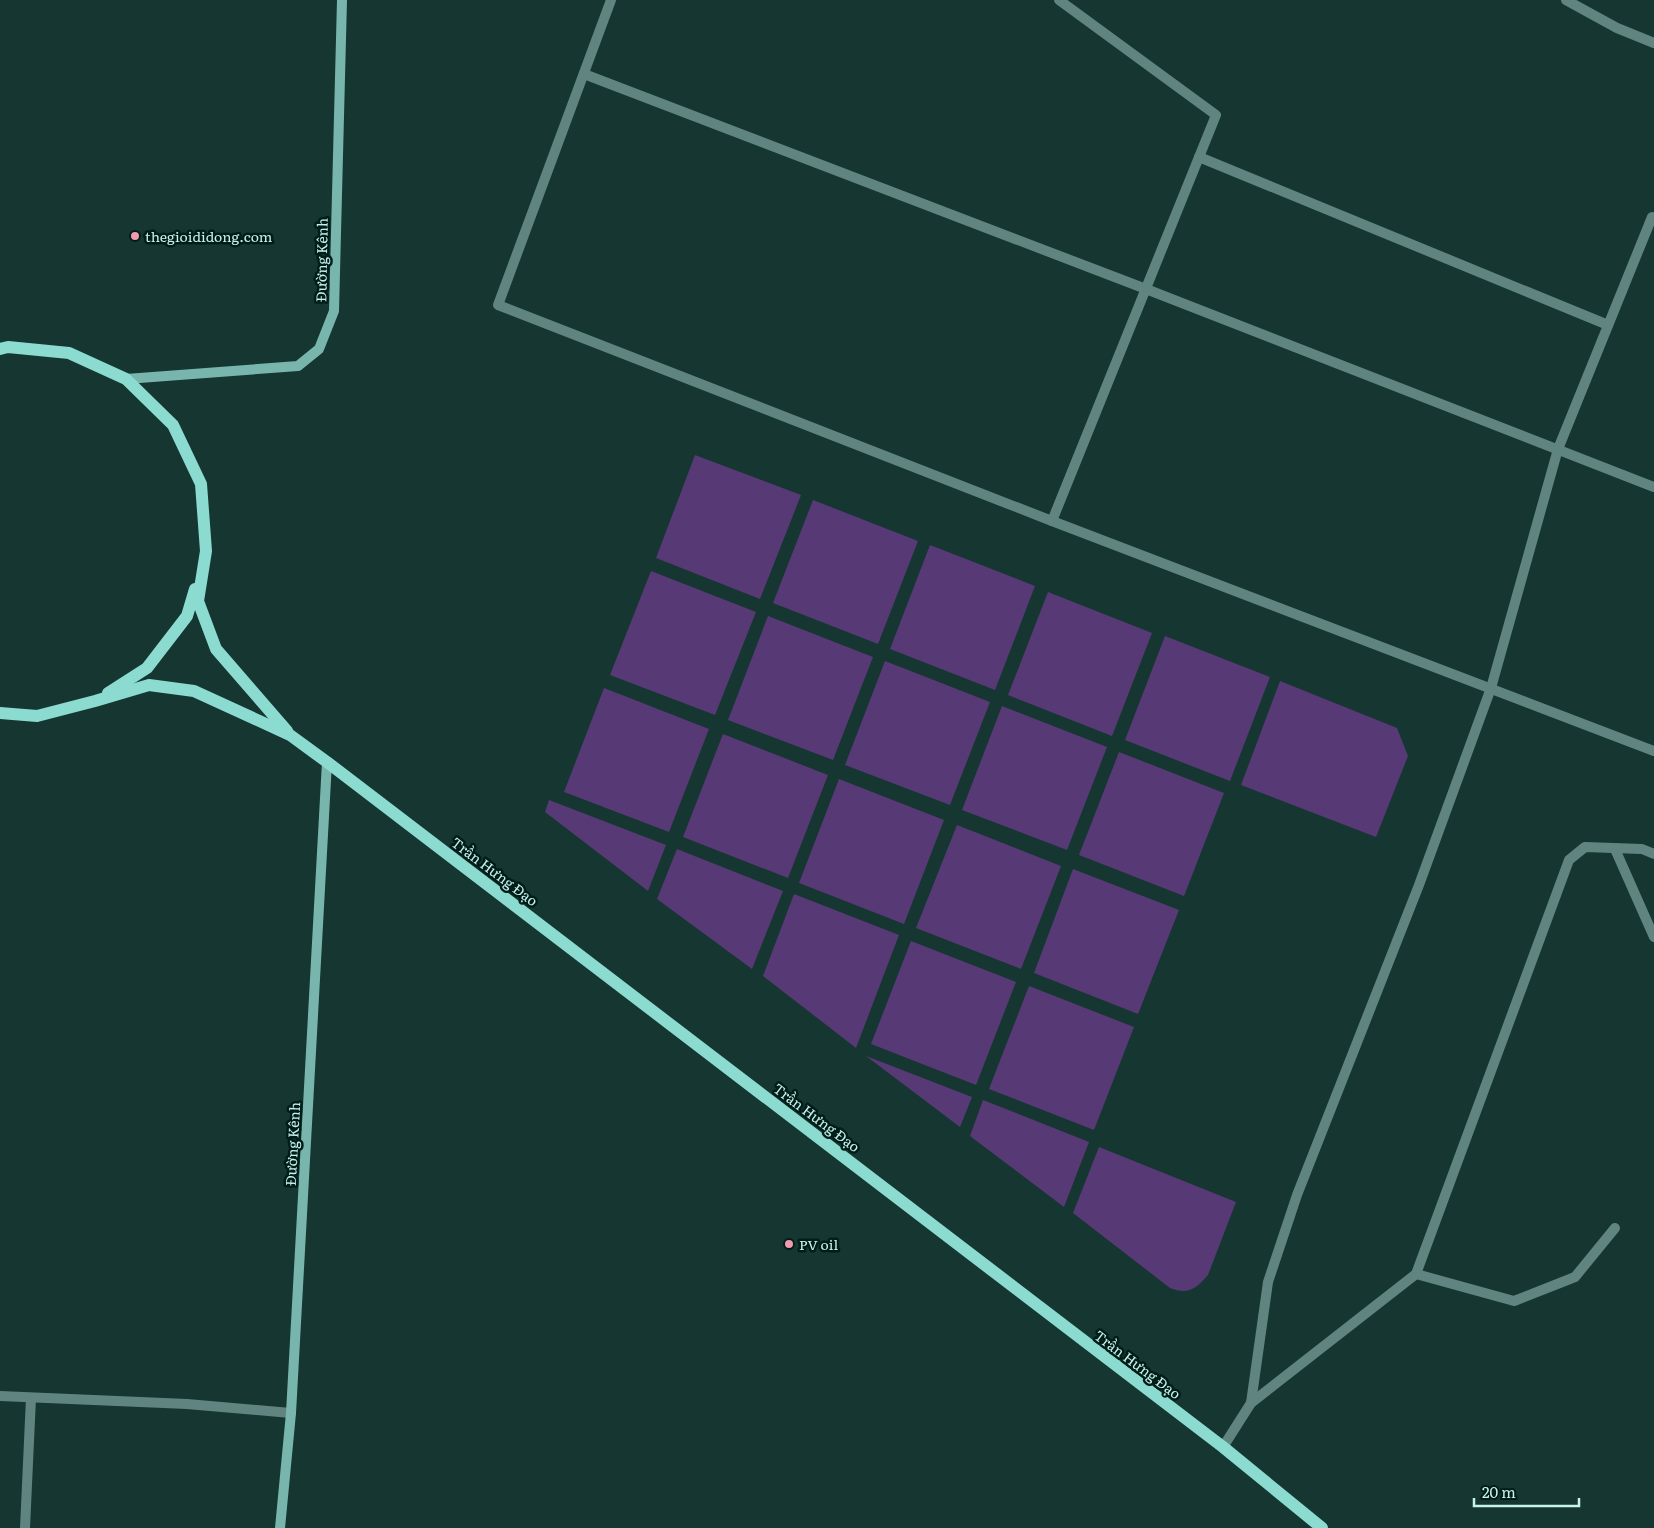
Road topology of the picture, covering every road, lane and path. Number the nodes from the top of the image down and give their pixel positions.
1 (342, 0) edge
2 (611, 0) edge
3 (1059, 0) edge
4 (1566, 0) edge
5 (1654, 43) edge
6 (584, 74) junction
7 (1199, 157) junction
8 (1654, 218) edge
9 (1146, 289) junction
10 (1608, 325) junction
11 (0, 349) edge
12 (126, 380) junction
13 (1558, 450) junction
14 (1654, 488) edge
15 (1052, 521) junction
16 (206, 551) junction
17 (1491, 688) junction
18 (95, 701) junction
19 (0, 713) edge
20 (290, 735) junction
21 (1654, 751) edge
22 (328, 762) junction
23 (1615, 849) junction
24 (1654, 854) edge
25 (1654, 937) edge
26 (1615, 1228) dead end
27 (1416, 1274) junction
28 (0, 1396) edge
29 (31, 1398) junction
30 (1251, 1403) junction
31 (290, 1413) junction
32 (1223, 1447) junction
33 (25, 1528) edge
34 (280, 1528) edge
35 (1322, 1528) edge

1 - 12 street, Đường Kênh
2 - 6 street
3 - 7 street
4 - 5 street
6 - 9 street
6 - 15 street
7 - 9 street
7 - 10 street
8 - 10 street
9 - 13 street
9 - 15 street
10 - 13 street
11 - 12 main road
12 - 16 main road
13 - 14 street
13 - 17 street
15 - 17 street
16 - 18 main road
16 - 20 main road
17 - 21 street
17 - 30 street
18 - 19 main road
18 - 20 main road
20 - 22 main road, Trần Hưng Đạo
22 - 31 street, Đường Kênh
22 - 32 main road, Trần Hưng Đạo
23 - 24 street
23 - 25 street
23 - 27 street
26 - 27 street
27 - 30 street
28 - 29 street
29 - 31 street
29 - 33 street
30 - 32 street
31 - 34 street, Đường Kênh
32 - 35 main road, Trần Hưng Đạo

